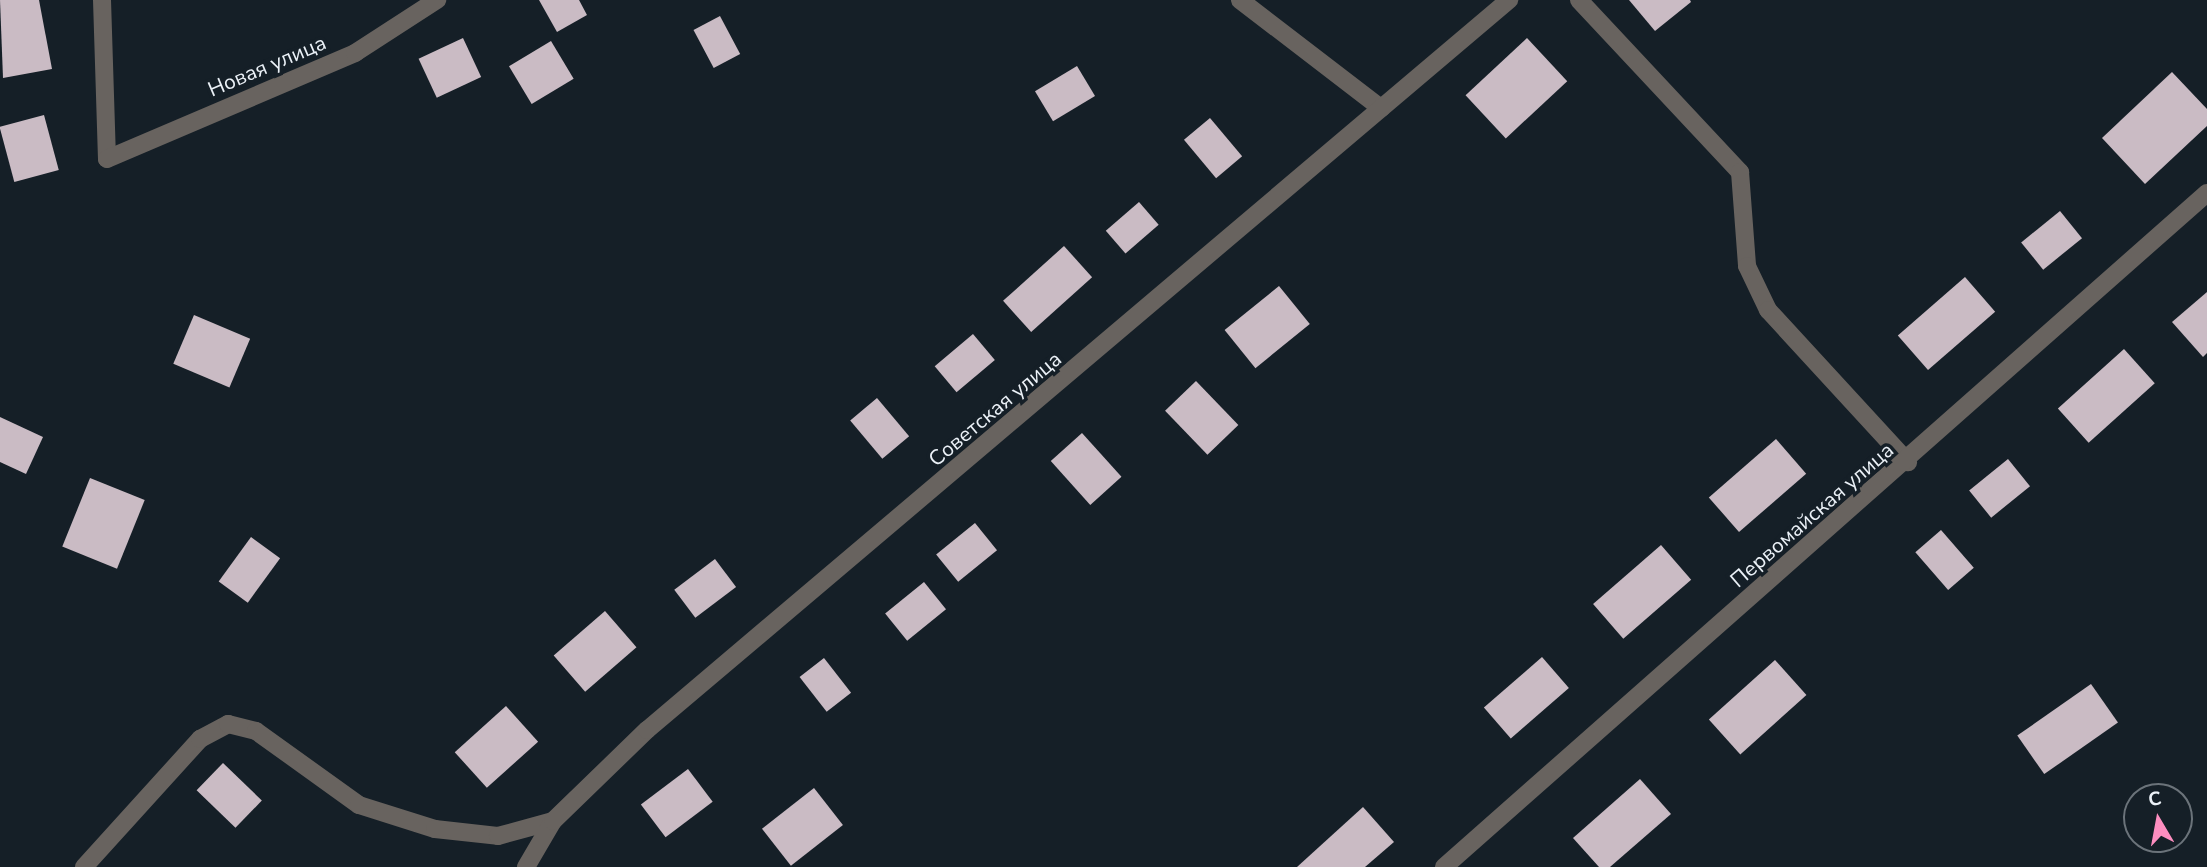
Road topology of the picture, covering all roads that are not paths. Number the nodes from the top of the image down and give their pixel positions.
1 (102, 0) edge
2 (437, 0) edge
3 (1240, 0) edge
4 (1509, 0) edge
5 (1579, 0) edge
6 (1381, 108) junction
7 (2207, 194) edge
8 (1908, 462) junction
9 (553, 821) junction
10 (84, 867) edge
11 (527, 867) edge
12 (1444, 867) edge

1 - 2 street, Новая улица
3 - 6 street
4 - 6 street, Советская улица
5 - 8 street
6 - 9 street, Советская улица
7 - 8 street, Первомайская улица
8 - 12 street, Первомайская улица
9 - 10 street
9 - 11 street, Советская улица

